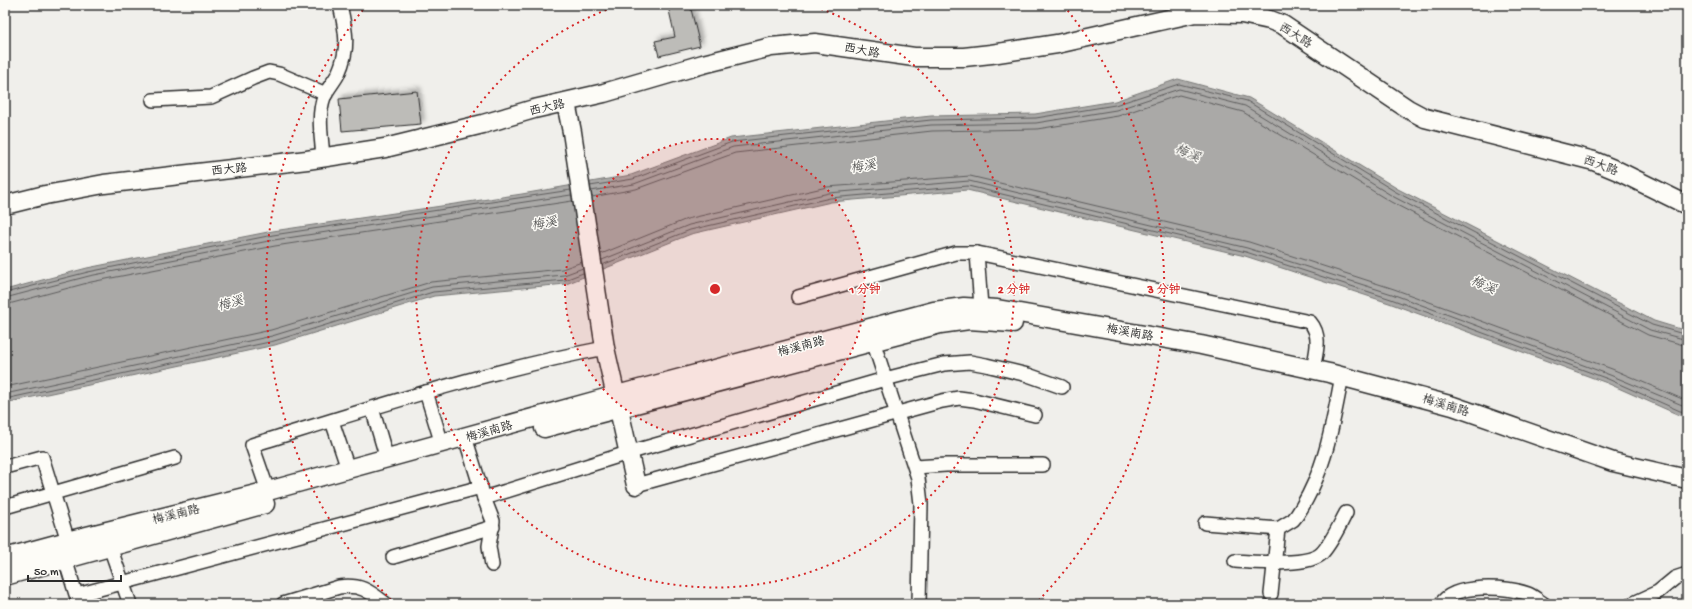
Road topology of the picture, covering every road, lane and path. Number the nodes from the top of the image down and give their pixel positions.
1 (340, 5) edge
2 (326, 94) junction
3 (153, 100) dead end
4 (566, 103) junction
5 (323, 158) junction
6 (5, 205) edge
7 (1687, 206) edge
8 (977, 253) junction
9 (798, 297) dead end
10 (981, 307) junction
11 (873, 341) junction
12 (605, 348) junction
13 (1313, 369) junction
14 (885, 379) junction
15 (1342, 380) junction
16 (1062, 387) dead end
17 (426, 392) junction
18 (617, 402) junction
19 (372, 408) junction
20 (897, 414) junction
21 (1035, 415) dead end
22 (332, 420) junction
23 (467, 443) junction
24 (442, 444) junction
25 (628, 454) junction
26 (175, 458) dead end
27 (387, 459) junction
28 (1043, 465) dead end
29 (5, 466) edge
30 (915, 467) junction
31 (348, 469) junction
32 (1687, 479) edge
33 (636, 485) joint
34 (268, 491) junction
35 (53, 492) junction
36 (482, 492) junction
37 (5, 506) edge
38 (1346, 513) dead end
39 (1205, 523) dead end
40 (493, 527) junction
41 (1278, 529) junction
42 (68, 541) junction
43 (110, 547) junction
44 (393, 557) dead end
45 (5, 558) edge
46 (66, 559) junction
47 (1235, 562) dead end
48 (1275, 562) junction
49 (492, 565) dead end
50 (1687, 574) edge
51 (5, 576) edge
52 (122, 582) junction
53 (1271, 594) dead end
54 (78, 599) edge
55 (130, 604) edge
56 (283, 604) edge
57 (386, 604) edge
58 (919, 604) edge
59 (1440, 604) edge
60 (1544, 604) edge
61 (1632, 604) edge

1 - 2 street
2 - 3 street
2 - 5 street
4 - 5 main road, 西大路
4 - 7 main road, 西大路
4 - 12 main road
5 - 6 main road, 西大路
8 - 9 street
8 - 10 street
8 - 13 street
10 - 13 main road, 梅溪南路
10 - 18 main road, 梅溪南路
11 - 14 street
11 - 15 main road, 梅溪南路
11 - 18 main road, 梅溪南路
12 - 17 street
12 - 18 main road
13 - 15 main road, 梅溪南路
14 - 16 street
14 - 20 street
14 - 25 street
15 - 32 main road, 梅溪南路
15 - 41 street
17 - 19 street
17 - 24 street
18 - 23 main road, 梅溪南路
18 - 25 main road
19 - 22 street
19 - 27 street
20 - 21 street
20 - 30 street
20 - 33 street
22 - 31 street
22 - 34 street
23 - 24 main road, 梅溪南路
23 - 36 street
23 - 43 main road, 梅溪南路
24 - 27 main road, 梅溪南路
25 - 33 main road
25 - 36 street
26 - 35 street
27 - 31 main road, 梅溪南路
28 - 30 street
29 - 35 street
30 - 58 street
31 - 34 main road, 梅溪南路
34 - 42 main road, 梅溪南路
35 - 37 street
35 - 42 street
36 - 40 street
36 - 52 street
38 - 48 street
39 - 41 street
40 - 44 street
40 - 49 street
41 - 48 street
42 - 45 main road, 梅溪南路
43 - 46 main road, 梅溪南路
43 - 52 street
46 - 51 main road, 梅溪南路
46 - 54 street
47 - 48 street
48 - 53 street
50 - 61 street
52 - 54 street
52 - 55 street
56 - 57 street
59 - 60 street

